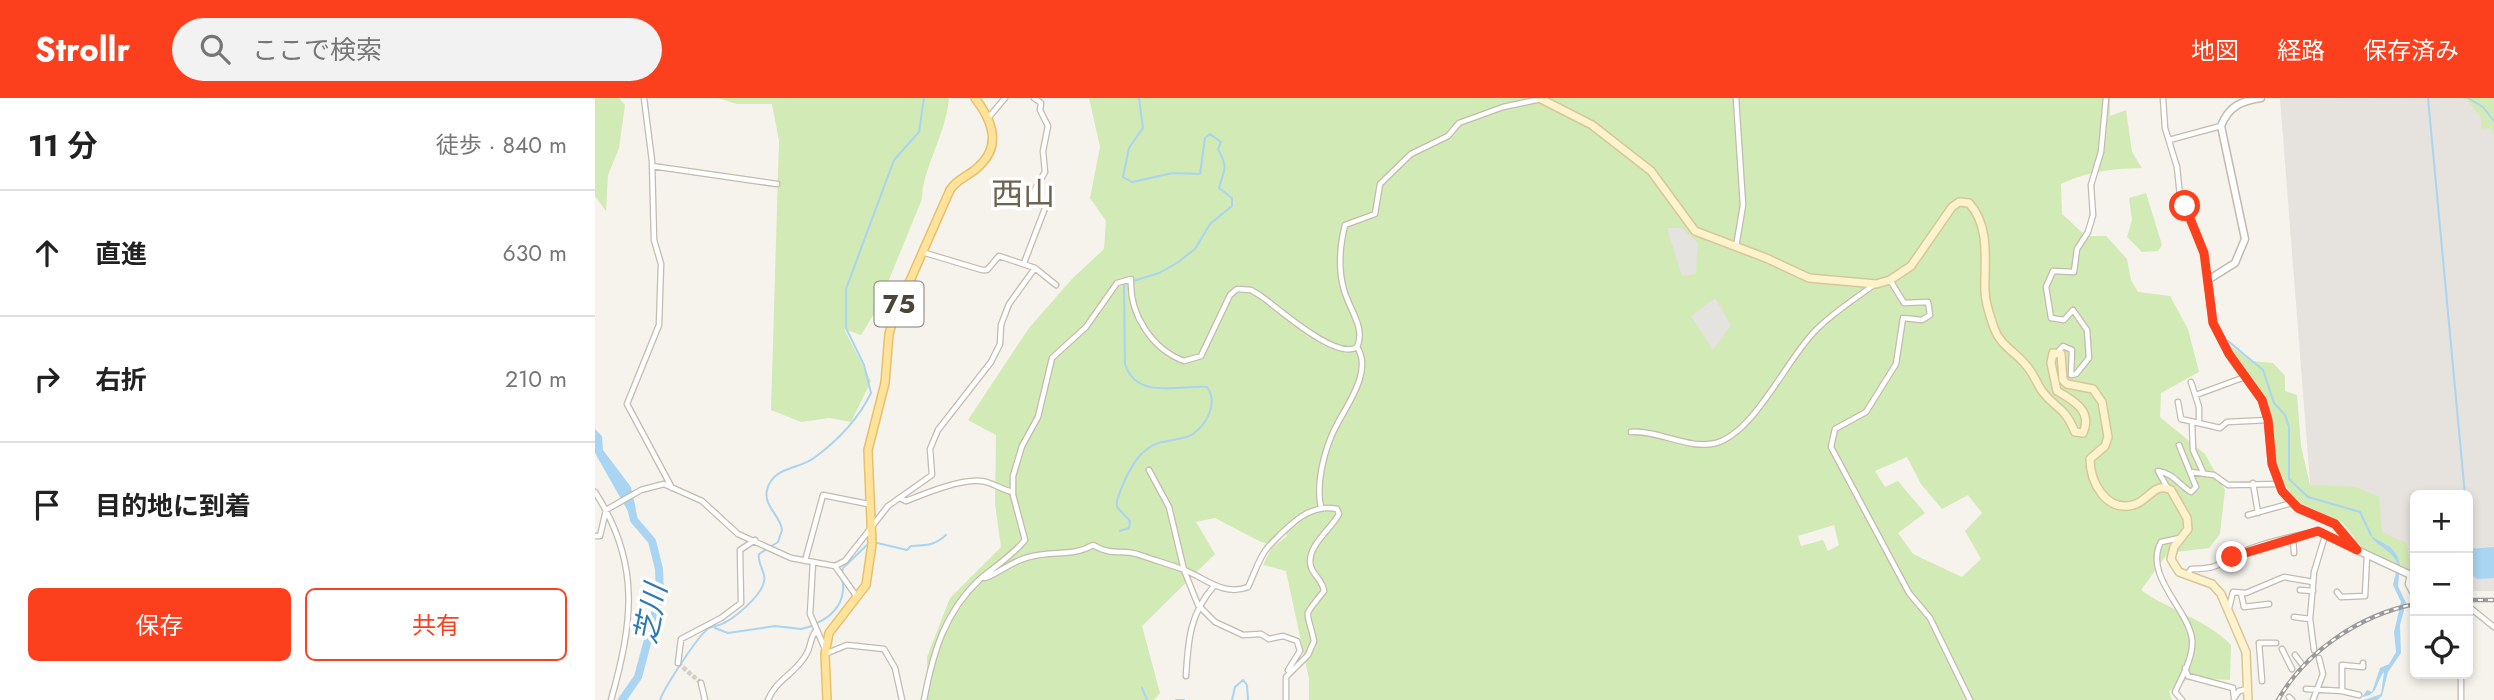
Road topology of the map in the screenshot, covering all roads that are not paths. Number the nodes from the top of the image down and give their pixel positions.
1 (644, 98) edge
2 (975, 98) edge
3 (1005, 98) edge
4 (1034, 98) edge
5 (1540, 98) edge
6 (1736, 98) edge
7 (2106, 98) edge
8 (2162, 98) edge
9 (2261, 98) edge
10 (989, 117) junction
11 (2221, 126) junction
12 (2169, 140) junction
13 (652, 166) junction
14 (778, 184) dead end
15 (1033, 200) dead end
16 (1047, 203) dead end
17 (1736, 248) junction
18 (921, 252) junction
19 (1024, 263) junction
20 (1035, 268) junction
21 (1890, 280) junction
22 (2208, 280) junction
23 (1876, 284) junction
24 (1056, 285) dead end
25 (1357, 347) junction
26 (2057, 352) junction
27 (2245, 377) junction
28 (2191, 382) dead end
29 (2196, 396) junction
30 (2178, 402) dead end
31 (2268, 420) junction
32 (2195, 422) junction
33 (1631, 432) dead end
34 (2179, 445) dead end
35 (1149, 470) dead end
36 (2191, 472) junction
37 (2203, 472) junction
38 (2253, 483) junction
39 (2279, 484) junction
40 (2167, 487) junction
41 (672, 488) junction
42 (595, 492) edge
43 (1013, 492) junction
44 (900, 498) junction
45 (2292, 503) junction
46 (868, 504) junction
47 (1321, 507) junction
48 (606, 510) junction
49 (2258, 513) junction
50 (2248, 515) dead end
51 (870, 526) junction
52 (595, 536) edge
53 (2325, 536) junction
54 (2185, 537) junction
55 (2293, 537) junction
56 (755, 540) junction
57 (2357, 550) junction
58 (2294, 553) dead end
59 (2367, 555) junction
60 (805, 561) junction
61 (813, 562) junction
62 (837, 568) junction
63 (1184, 570) junction
64 (2410, 575) edge
65 (2187, 576) junction
66 (981, 579) junction
67 (2313, 582) junction
68 (2244, 583) dead end
69 (1215, 586) junction
70 (2300, 590) dead end
71 (2313, 591) junction
72 (2244, 593) junction
73 (2337, 593) dead end
74 (857, 598) junction
75 (1198, 604) junction
76 (2269, 604) dead end
77 (2473, 610) edge
78 (2229, 612) junction
79 (2294, 617) dead end
80 (2310, 619) junction
81 (2494, 626) edge
82 (815, 627) junction
83 (2276, 643) dead end
84 (2282, 649) dead end
85 (2314, 650) dead end
86 (825, 652) junction
87 (2295, 655) dead end
88 (2319, 658) dead end
89 (678, 663) dead end
90 (2301, 663) dead end
91 (2363, 663) dead end
92 (2184, 668) junction
93 (2292, 669) dead end
94 (1185, 676) dead end
95 (1286, 677) junction
96 (2461, 679) edge
97 (2262, 681) dead end
98 (701, 683) tunnel mouth
99 (2248, 689) junction
100 (2306, 689) dead end
101 (2319, 690) junction
102 (2342, 691) junction
103 (2359, 695) dead end
104 (611, 700) edge
105 (705, 700) edge
106 (768, 700) edge
107 (827, 700) edge
108 (902, 700) edge
109 (924, 700) edge
110 (1286, 700) edge
111 (1970, 700) edge
112 (2182, 700) edge
113 (2248, 700) edge
114 (2313, 700) edge
115 (2461, 700) edge

1 - 13 street
2 - 10 main road
3 - 10 street
4 - 15 street
5 - 17 main road
5 - 25 street
6 - 17 street
7 - 26 street
8 - 12 street
9 - 11 street
10 - 18 main road, 75
11 - 12 street
11 - 22 street
12 - 22 street
13 - 14 street
13 - 41 street
16 - 19 street
17 - 23 main road
18 - 19 street
18 - 46 main road, 75
19 - 20 street
20 - 24 street
20 - 44 street
21 - 23 main road
21 - 26 main road
21 - 111 street
22 - 27 street
23 - 33 street
25 - 43 street
25 - 47 street
26 - 40 main road
27 - 29 street
27 - 31 street
28 - 29 street
29 - 32 street
30 - 32 street
31 - 32 street
31 - 39 street
32 - 37 street
34 - 36 street
35 - 63 street
36 - 37 street
36 - 40 street
37 - 38 street
38 - 39 street
38 - 49 street
39 - 45 street
40 - 54 main road
41 - 48 street
41 - 56 street
42 - 48 street
43 - 44 street
43 - 66 street
44 - 51 street
45 - 49 street
45 - 57 street
46 - 51 main road, 75
46 - 60 street
47 - 69 street
47 - 95 street
48 - 52 street
48 - 104 street
49 - 50 street
51 - 62 street
51 - 74 main road, 75
53 - 55 street
53 - 57 street
53 - 67 street
54 - 65 main road
54 - 92 street
55 - 58 street
55 - 65 street
56 - 60 street
56 - 89 street
57 - 59 street
59 - 64 street
59 - 73 street
60 - 61 street
61 - 62 street
61 - 82 street
62 - 74 street
63 - 66 street
63 - 69 street
63 - 75 street
65 - 78 main road
66 - 109 street
67 - 71 street
67 - 72 street
68 - 72 street
69 - 75 street
70 - 71 street
71 - 80 street
72 - 76 street
72 - 78 street
74 - 86 main road, 75
75 - 94 street
75 - 95 street
77 - 81 street
78 - 99 main road
79 - 80 street
80 - 85 street
82 - 86 street
82 - 106 street
83 - 97 street
84 - 93 street
86 - 107 main road, 75
86 - 108 street
87 - 90 street
88 - 101 street
91 - 102 street
92 - 99 street
92 - 112 street
95 - 110 street
96 - 115 street
98 - 105 street
99 - 113 main road
100 - 101 street
101 - 102 street
101 - 114 street
102 - 103 street

